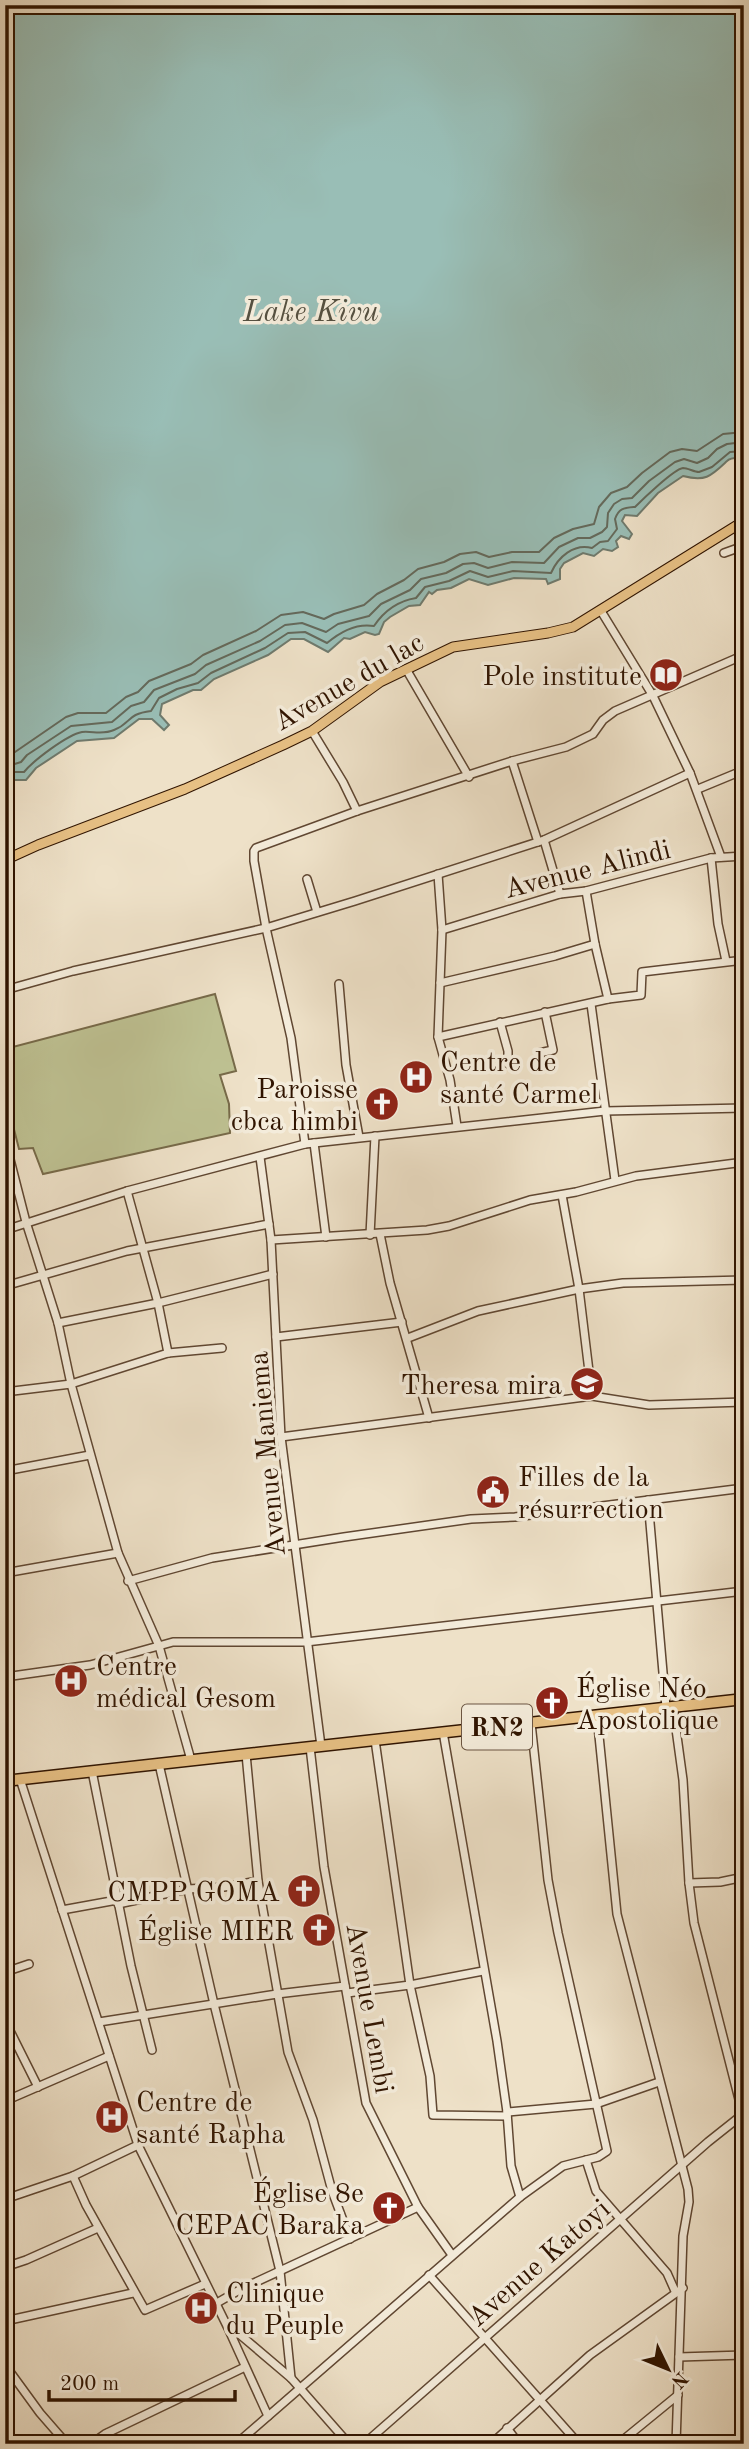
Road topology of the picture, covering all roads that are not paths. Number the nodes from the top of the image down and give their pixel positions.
1 (744, 521) edge
2 (724, 553) dead end
3 (744, 553) edge
4 (601, 611) junction
5 (744, 655) edge
6 (406, 669) junction
7 (653, 696) junction
8 (312, 731) junction
9 (512, 761) junction
10 (744, 771) edge
11 (690, 773) junction
12 (469, 776) junction
13 (698, 789) junction
14 (357, 811) junction
15 (541, 841) junction
16 (744, 856) edge
17 (721, 857) junction
18 (711, 858) junction
19 (5, 860) edge
20 (438, 874) junction
21 (307, 879) dead end
22 (586, 891) junction
23 (560, 894) junction
24 (317, 912) junction
25 (266, 928) junction
26 (442, 930) junction
27 (595, 944) junction
28 (744, 960) edge
29 (726, 961) junction
30 (440, 983) junction
31 (339, 984) dead end
32 (5, 990) edge
33 (608, 999) junction
34 (744, 1003) edge
35 (591, 1004) junction
36 (545, 1012) junction
37 (500, 1022) junction
38 (438, 1037) junction
39 (541, 1063) dead end
40 (508, 1064) dead end
41 (744, 1073) edge
42 (744, 1108) edge
43 (605, 1111) junction
44 (457, 1126) junction
45 (374, 1136) junction
46 (359, 1137) junction
47 (5, 1140) edge
48 (310, 1143) junction
49 (260, 1157) junction
50 (744, 1162) edge
51 (615, 1181) junction
52 (127, 1191) junction
53 (562, 1195) junction
54 (26, 1222) junction
55 (269, 1224) junction
56 (5, 1230) edge
57 (380, 1234) junction
58 (370, 1235) junction
59 (326, 1237) junction
60 (271, 1240) junction
61 (144, 1248) junction
62 (273, 1274) junction
63 (44, 1275) junction
64 (744, 1280) edge
65 (5, 1286) edge
66 (579, 1289) junction
67 (158, 1303) junction
68 (402, 1322) junction
69 (58, 1323) junction
70 (276, 1337) junction
71 (408, 1339) junction
72 (222, 1348) dead end
73 (168, 1353) junction
74 (71, 1384) junction
75 (5, 1392) edge
76 (592, 1396) junction
77 (744, 1402) edge
78 (429, 1418) junction
79 (281, 1437) junction
80 (90, 1455) junction
81 (5, 1471) edge
82 (744, 1488) edge
83 (648, 1500) junction
84 (294, 1545) junction
85 (118, 1553) junction
86 (5, 1573) edge
87 (128, 1581) junction
88 (744, 1591) edge
89 (657, 1602) junction
90 (306, 1642) junction
91 (159, 1646) junction
92 (5, 1677) edge
93 (744, 1699) edge
94 (669, 1707) junction
95 (597, 1716) junction
96 (531, 1723) junction
97 (443, 1732) junction
98 (375, 1740) junction
99 (315, 1746) junction
100 (246, 1754) junction
101 (191, 1760) junction
102 (159, 1764) junction
103 (92, 1771) junction
104 (20, 1779) junction
105 (5, 1781) edge
106 (744, 1877) edge
107 (258, 1881) junction
108 (689, 1883) junction
109 (188, 1889) junction
110 (117, 1902) junction
111 (62, 1910) junction
112 (29, 1964) dead end
113 (483, 1970) junction
114 (5, 1972) edge
115 (410, 1985) junction
116 (346, 1989) junction
117 (277, 1994) junction
118 (214, 2004) junction
119 (144, 2014) junction
120 (5, 2021) edge
121 (99, 2022) junction
122 (152, 2050) dead end
123 (109, 2056) junction
124 (659, 2082) junction
125 (38, 2087) junction
126 (5, 2101) edge
127 (596, 2104) junction
128 (507, 2114) junction
129 (743, 2117) edge
130 (138, 2146) junction
131 (586, 2160) junction
132 (682, 2164) junction
133 (74, 2176) junction
134 (520, 2197) junction
135 (5, 2199) edge
136 (418, 2207) junction
137 (620, 2219) junction
138 (98, 2228) junction
139 (350, 2239) junction
140 (452, 2255) junction
141 (5, 2267) edge
142 (280, 2271) junction
143 (429, 2275) junction
144 (205, 2284) junction
145 (679, 2289) junction
146 (134, 2293) junction
147 (215, 2304) junction
148 (5, 2321) edge
149 (228, 2328) junction
150 (483, 2338) junction
151 (744, 2355) edge
152 (679, 2357) junction
153 (5, 2365) edge
154 (245, 2367) junction
155 (291, 2378) junction
156 (299, 2387) junction
157 (678, 2395) junction
158 (540, 2398) junction
159 (268, 2416) junction
160 (507, 2428) junction
161 (108, 2433) junction
162 (66, 2444) edge
163 (91, 2444) edge
164 (117, 2444) edge
165 (236, 2444) edge
166 (349, 2444) edge
167 (364, 2444) edge
168 (491, 2444) edge
169 (519, 2444) edge
170 (579, 2444) edge
171 (618, 2444) edge
172 (676, 2444) edge

1 - 4 main road, Avenue du lac
2 - 3 street
4 - 6 main road, Avenue du lac
4 - 7 street
5 - 7 street
6 - 8 main road, Avenue du lac
6 - 12 street
7 - 9 street
7 - 11 street
8 - 14 street
8 - 19 main road, Avenue du lac
9 - 12 street
9 - 15 street
10 - 13 street
11 - 13 street
11 - 15 street
12 - 14 street
13 - 17 street
14 - 25 street
15 - 20 street
15 - 23 street
16 - 17 street, Avenue Alindi
17 - 18 street, Avenue Alindi
18 - 22 street, Avenue Alindi
18 - 29 street
20 - 24 street
20 - 26 street
21 - 24 street
22 - 23 street, Avenue Alindi
22 - 27 street
23 - 26 street, Avenue Alindi
24 - 25 street
25 - 32 street
25 - 48 street
26 - 30 street
27 - 30 street
27 - 33 street
28 - 29 street
29 - 33 street
30 - 38 street
31 - 46 street
33 - 35 street
34 - 41 street
35 - 36 street
35 - 43 street
36 - 37 street
36 - 39 street
37 - 38 street
37 - 40 street
38 - 44 street
42 - 43 street
43 - 44 street
43 - 51 street
44 - 45 street
45 - 46 street
45 - 58 street
46 - 48 street
47 - 54 street
48 - 49 street
48 - 59 street
49 - 52 street
49 - 55 street, Avenue Maniema
50 - 51 street
51 - 53 street
52 - 54 street
52 - 61 street
53 - 57 street
53 - 66 street
54 - 56 street
54 - 63 street
55 - 60 street, Avenue Maniema
55 - 61 street
57 - 58 street
57 - 68 street
58 - 59 street
59 - 60 street
60 - 62 street, Avenue Maniema
61 - 63 street
61 - 67 street
62 - 67 street
62 - 70 street, Avenue Maniema
63 - 65 street
63 - 69 street
64 - 66 street
66 - 71 street
66 - 76 street
67 - 69 street
67 - 73 street
68 - 70 street
68 - 71 street
69 - 74 street
70 - 79 street, Avenue Maniema
71 - 78 street
72 - 73 street
73 - 74 street
74 - 75 street
74 - 80 street
76 - 77 street
76 - 78 street
78 - 79 street
79 - 84 street, Avenue Maniema
80 - 81 street
80 - 85 street
82 - 83 street
83 - 84 street
83 - 89 street
84 - 87 street
84 - 90 street, Avenue Maniema
85 - 86 street
85 - 87 street
87 - 91 street
88 - 89 street
89 - 90 street
89 - 94 street
90 - 91 street
90 - 99 street, Avenue Maniema
91 - 92 street
91 - 101 street
93 - 94 highway, RN2
94 - 95 highway, RN2
94 - 108 street
95 - 96 highway, RN2
95 - 124 street
96 - 97 highway, RN2
96 - 127 street
97 - 98 highway, RN2
97 - 113 street
98 - 99 highway, RN2
98 - 115 street
99 - 100 highway, RN2
99 - 116 street, Avenue Lembi
100 - 101 highway, RN2
100 - 107 street
101 - 102 highway, RN2
102 - 103 highway, RN2
102 - 109 street
103 - 104 highway, RN2
103 - 110 street
104 - 105 highway, RN2
104 - 111 street
106 - 108 street
107 - 109 street
107 - 117 street
108 - 129 street
109 - 110 street
109 - 118 street
110 - 111 street
110 - 119 street
111 - 121 street
112 - 114 street
113 - 115 street
113 - 128 street
115 - 116 street
115 - 128 street
116 - 117 street
116 - 136 street, Avenue Lembi
117 - 118 street
117 - 139 street
118 - 119 street
118 - 142 street
119 - 121 street
119 - 122 street
120 - 125 street
121 - 123 street
123 - 125 street
123 - 130 street
124 - 127 street
124 - 132 street
125 - 126 street
127 - 128 street
127 - 131 street
128 - 134 street
129 - 132 street, Avenue Katoyi
130 - 133 street
130 - 144 street
131 - 134 street
131 - 137 street
132 - 137 street, Avenue Katoyi
132 - 145 street
133 - 135 street
133 - 138 street
134 - 140 street
136 - 139 street
136 - 140 street, Avenue Lembi
137 - 145 street
137 - 150 street, Avenue Katoyi
138 - 141 street
138 - 146 street
139 - 142 street
140 - 143 street
142 - 147 street
142 - 155 street
143 - 150 street
143 - 156 street
144 - 146 street
144 - 147 street
145 - 152 street
145 - 158 street
146 - 148 street
147 - 149 street
149 - 154 street
149 - 155 street
150 - 158 street
150 - 167 street, Avenue Katoyi
151 - 152 street
152 - 157 street
153 - 162 street
154 - 159 street
154 - 161 street
155 - 156 street
156 - 159 street
156 - 166 street
157 - 171 street
157 - 172 street
158 - 160 street
158 - 170 street
159 - 165 street
160 - 168 street
160 - 169 street
161 - 163 street
161 - 164 street

